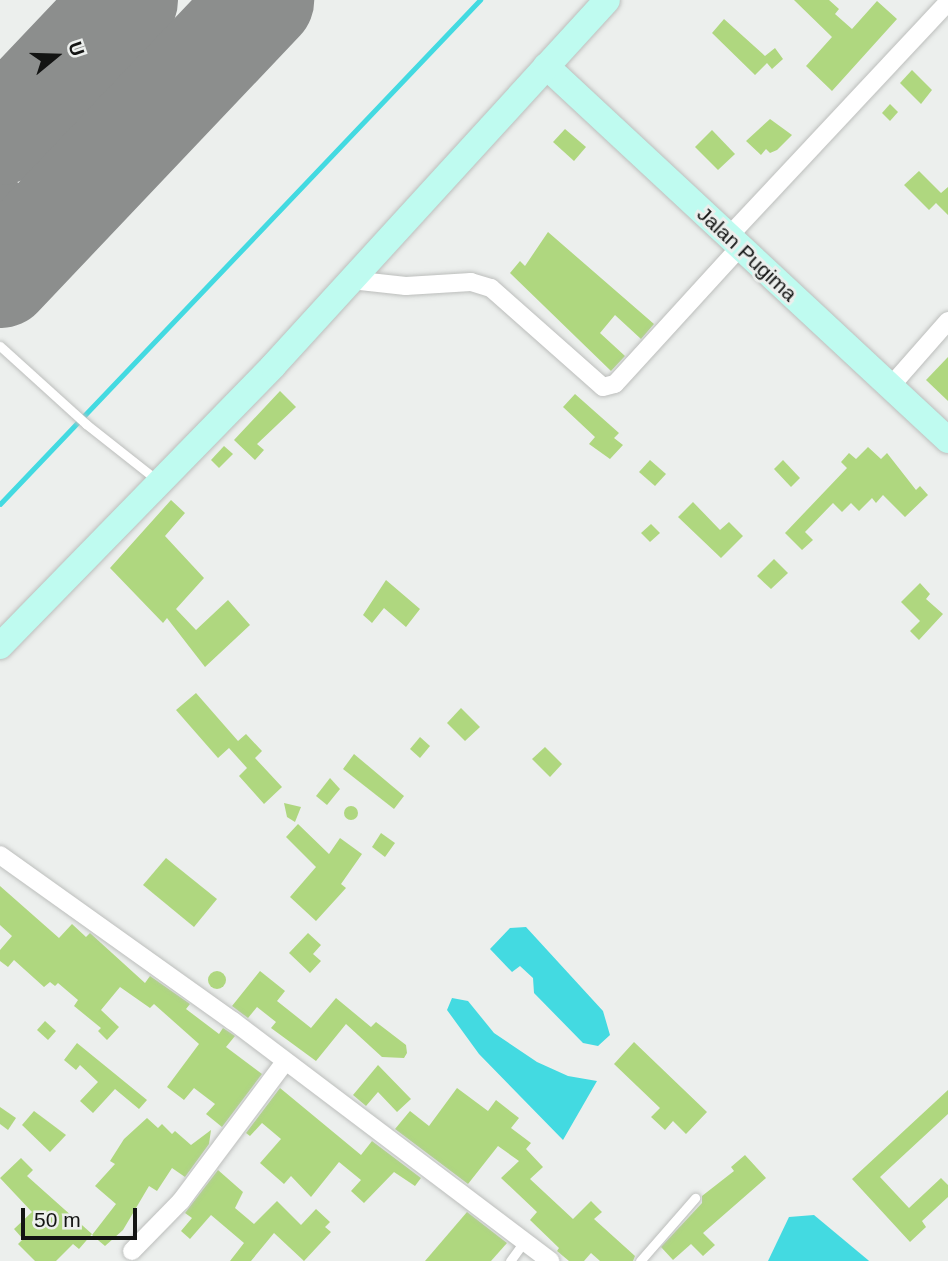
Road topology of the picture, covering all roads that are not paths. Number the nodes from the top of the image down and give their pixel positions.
1 (607, 0) edge
2 (948, 2) edge
3 (547, 66) junction
4 (734, 242) junction
5 (351, 280) junction
6 (948, 321) edge
7 (0, 346) edge
8 (890, 387) junction
9 (948, 440) edge
10 (161, 484) junction
11 (0, 646) edge
12 (0, 855) edge
13 (285, 1062) junction
14 (695, 1198) dead end
15 (524, 1242) junction
16 (132, 1251) dead end
17 (510, 1261) edge
18 (550, 1261) edge
19 (640, 1261) edge

1 - 3 main road
2 - 4 street
3 - 4 main road, Jalan Pugima
3 - 5 main road
4 - 5 street
4 - 8 main road, Jalan Pugima
5 - 10 main road
6 - 8 street
7 - 10 lane
8 - 9 main road, Jalan Pugima
10 - 11 main road
12 - 13 street
13 - 15 street
13 - 16 street
14 - 19 lane
15 - 17 lane
15 - 18 street

